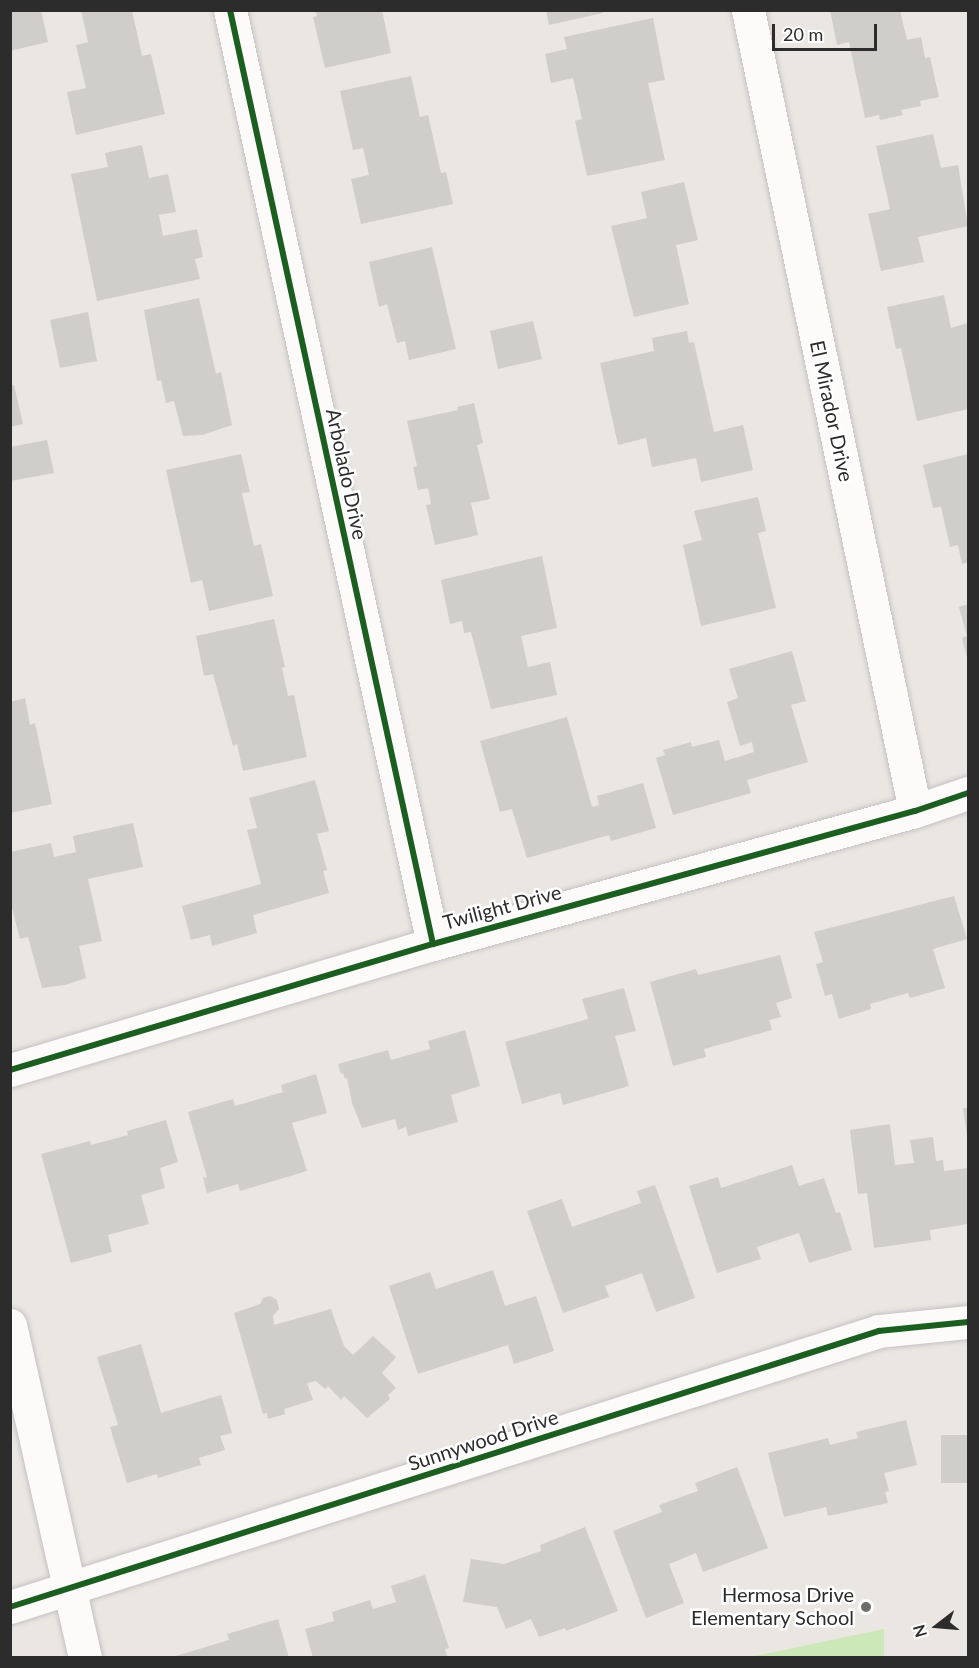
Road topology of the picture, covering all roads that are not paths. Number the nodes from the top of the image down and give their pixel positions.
1 (230, 10) edge
2 (748, 10) edge
3 (969, 793) edge
4 (915, 811) junction
5 (433, 944) junction
6 (10, 1070) edge
7 (969, 1322) edge
8 (10, 1325) edge
9 (70, 1589) junction
10 (10, 1606) edge
11 (85, 1658) edge

1 - 5 street, Arbolado Drive
2 - 4 street, El Mirador Drive
3 - 4 street, Twilight Drive
4 - 5 street, Twilight Drive
5 - 6 street, Twilight Drive
7 - 9 street, Sunnywood Drive
8 - 9 street
9 - 10 street, Sunnywood Drive
9 - 11 street

